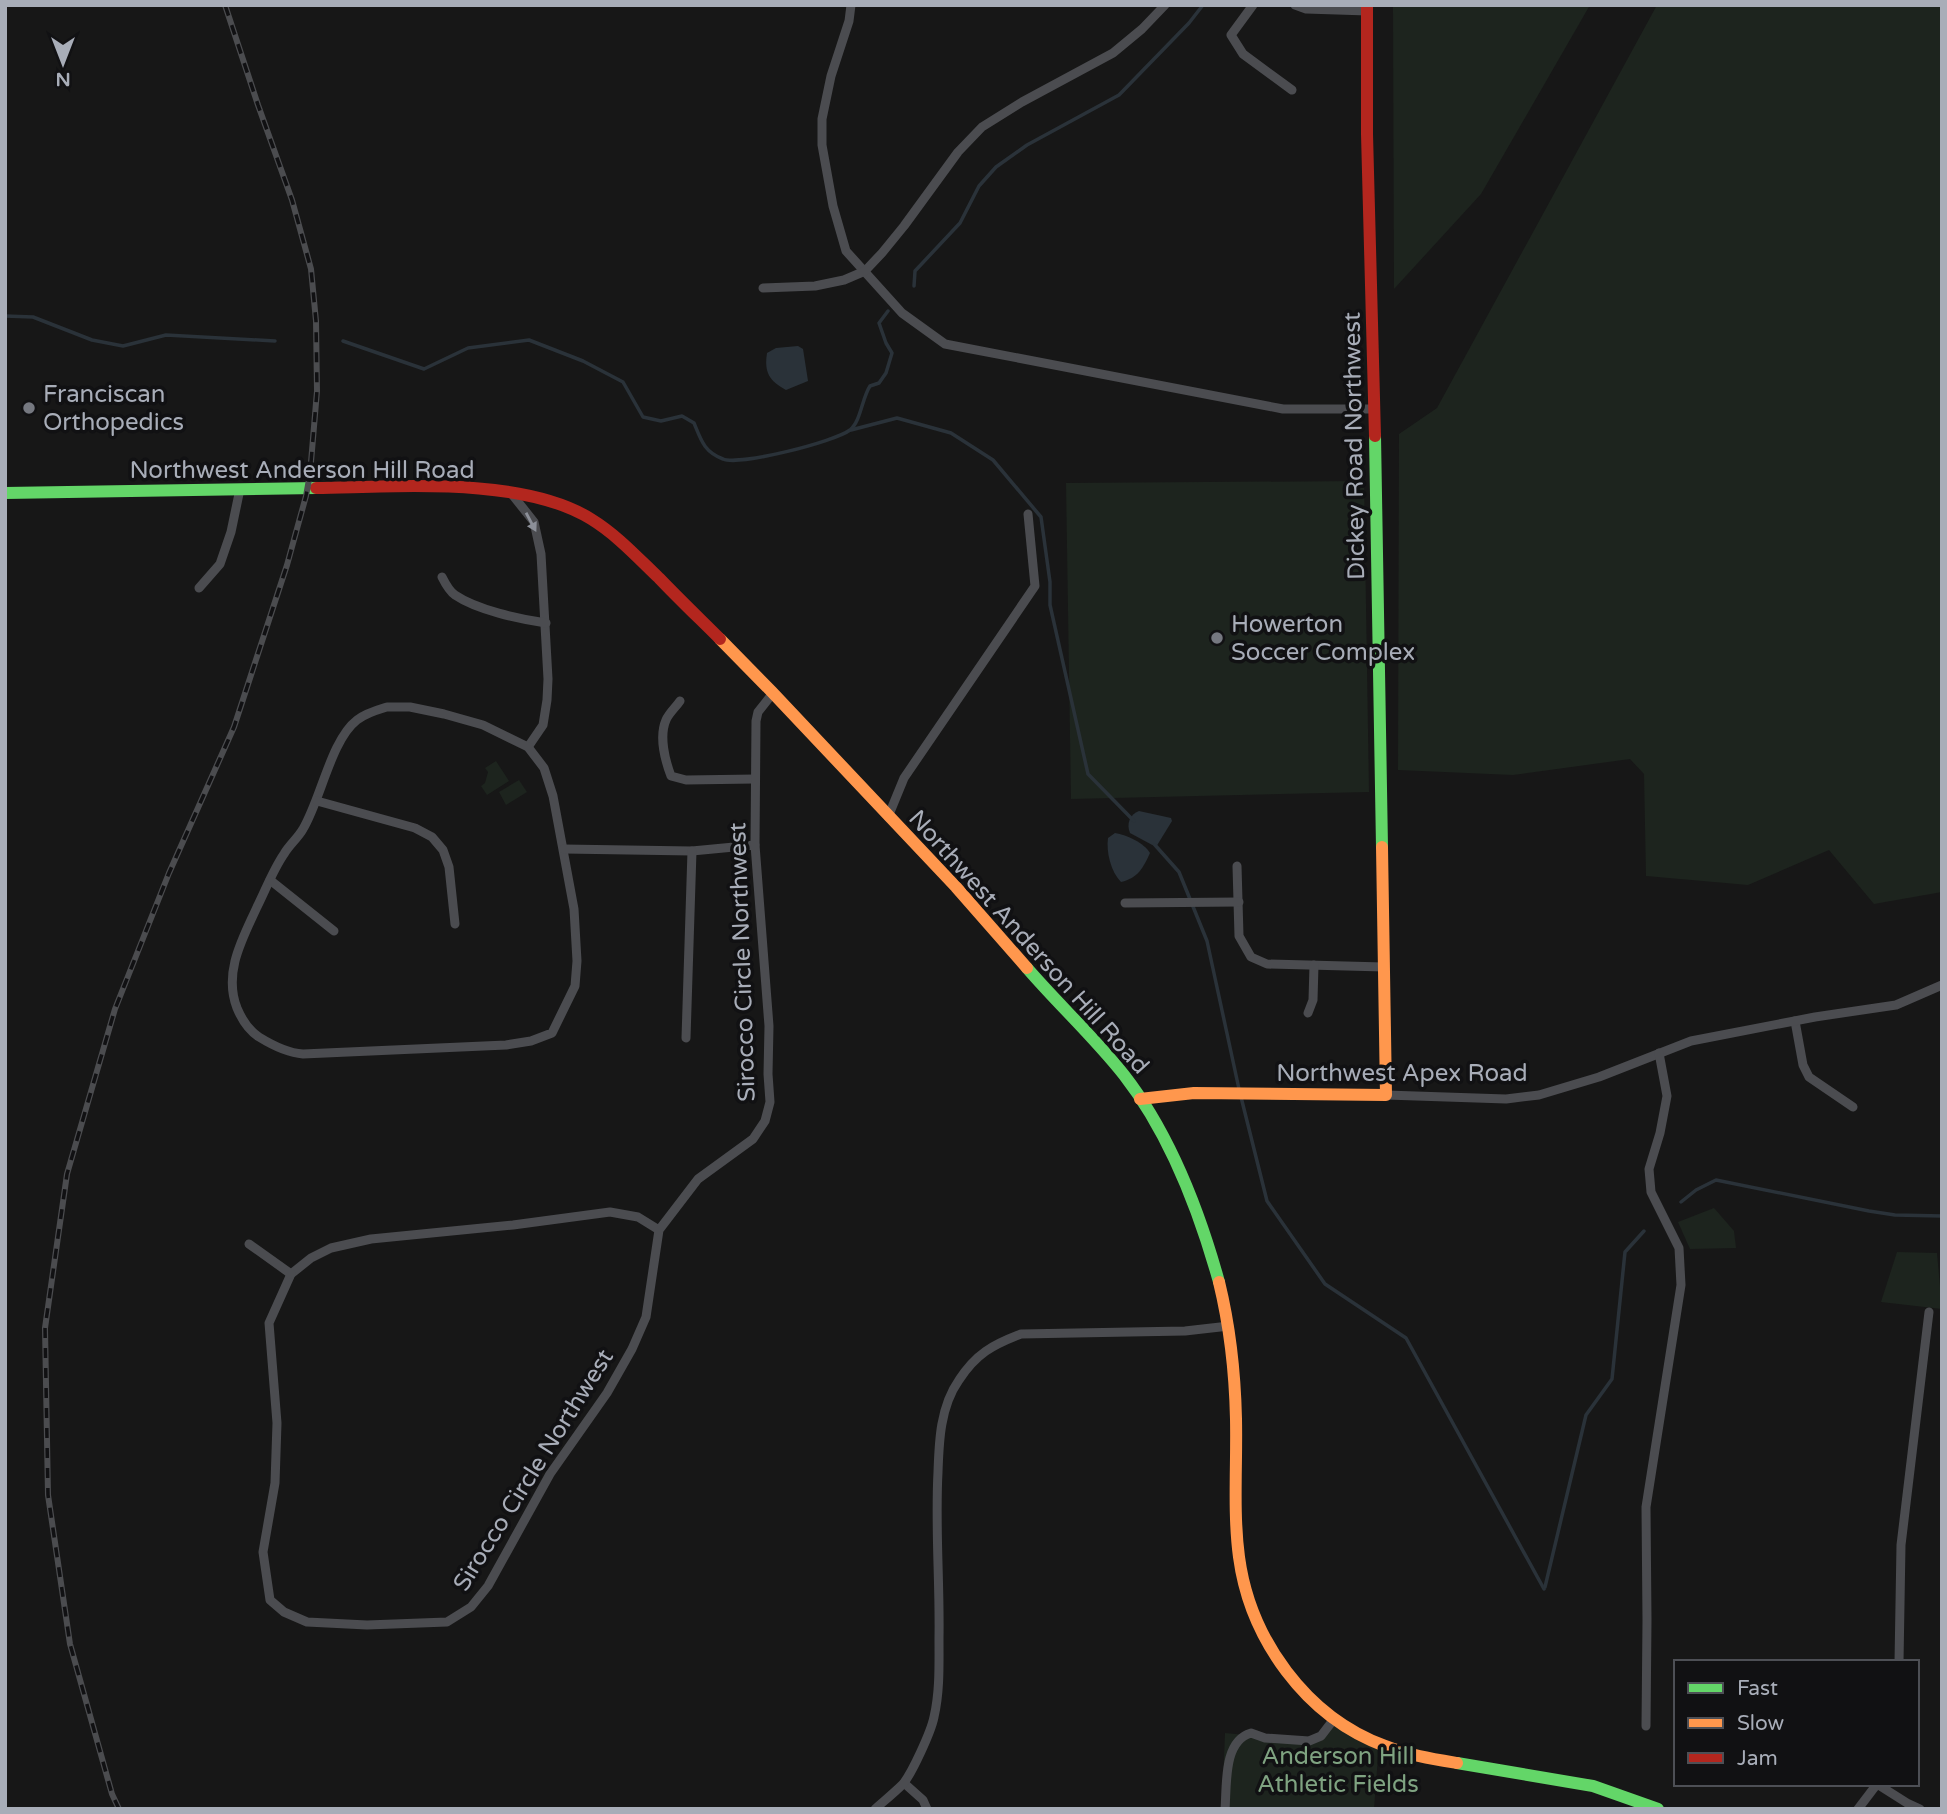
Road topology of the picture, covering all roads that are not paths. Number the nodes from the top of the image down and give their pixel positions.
1 (851, 5) edge
2 (1165, 5) edge
3 (1253, 5) edge
4 (1295, 5) edge
5 (1368, 8) edge
6 (1292, 90) dead end
7 (865, 271) junction
8 (764, 288) dead end
9 (1375, 409) junction
10 (240, 489) junction
11 (5, 493) edge
12 (511, 494) junction
13 (1028, 513) dead end
14 (442, 577) dead end
15 (199, 588) dead end
16 (545, 623) junction
17 (773, 694) junction
18 (680, 701) dead end
19 (528, 747) junction
20 (755, 779) junction
21 (317, 801) junction
22 (888, 817) junction
23 (755, 845) junction
24 (564, 849) junction
25 (692, 850) junction
26 (1237, 866) dead end
27 (270, 880) junction
28 (1239, 902) junction
29 (1125, 903) dead end
30 (455, 924) dead end
31 (334, 931) dead end
32 (1314, 965) junction
33 (1384, 967) junction
34 (1942, 985) edge
35 (1308, 1013) dead end
36 (1796, 1021) junction
37 (686, 1038) dead end
38 (1659, 1053) junction
39 (1386, 1095) junction
40 (1140, 1099) junction
41 (1853, 1107) dead end
42 (659, 1230) junction
43 (249, 1244) dead end
44 (291, 1274) junction
45 (1929, 1312) dead end
46 (1229, 1326) junction
47 (1899, 1660) edge
48 (1334, 1719) junction
49 (1646, 1726) dead end
50 (904, 1783) junction
51 (1875, 1786) edge
52 (1880, 1786) edge
53 (874, 1809) edge
54 (927, 1809) edge
55 (1225, 1809) edge
56 (1658, 1809) edge
57 (1858, 1809) edge
58 (1920, 1809) edge

1 - 7 street
2 - 7 street
3 - 6 street
4 - 5 street
5 - 9 main road, Dickey Road Northwest
7 - 8 street
7 - 9 street
9 - 33 main road, Dickey Road Northwest
10 - 11 main road, Northwest Anderson Hill Road
10 - 12 main road, Northwest Anderson Hill Road
10 - 15 street
12 -> 16 street
12 - 17 main road, Northwest Anderson Hill Road
13 - 22 street
14 - 16 street
16 - 19 street
17 - 20 street, Sirocco Circle Northwest
17 - 22 main road, Northwest Anderson Hill Road
18 - 20 street
19 - 21 street
19 - 24 street
20 - 23 street, Sirocco Circle Northwest
21 - 27 street
21 - 30 street
22 - 40 main road, Northwest Anderson Hill Road
23 - 25 street
23 - 42 street, Sirocco Circle Northwest
24 - 25 street
24 - 27 street
25 - 37 street
26 - 28 street
27 - 31 street
28 - 29 street
28 - 32 street
32 - 33 street
32 - 35 street
33 - 39 main road, Dickey Road Northwest
34 - 36 street, Northwest Apex Road
36 - 38 street, Northwest Apex Road
36 - 41 street
38 - 39 street, Northwest Apex Road
38 - 49 street
39 - 40 main road, Northwest Apex Road
40 - 46 main road, Northwest Anderson Hill Road
42 - 44 street
42 - 44 street, Sirocco Circle Northwest
43 - 44 street
45 - 47 street
46 - 48 main road, Northwest Anderson Hill Road
46 - 50 street
48 - 55 street
48 - 56 main road, Northwest Anderson Hill Road
50 - 53 street
50 - 54 street
51 - 57 street
52 - 58 street

